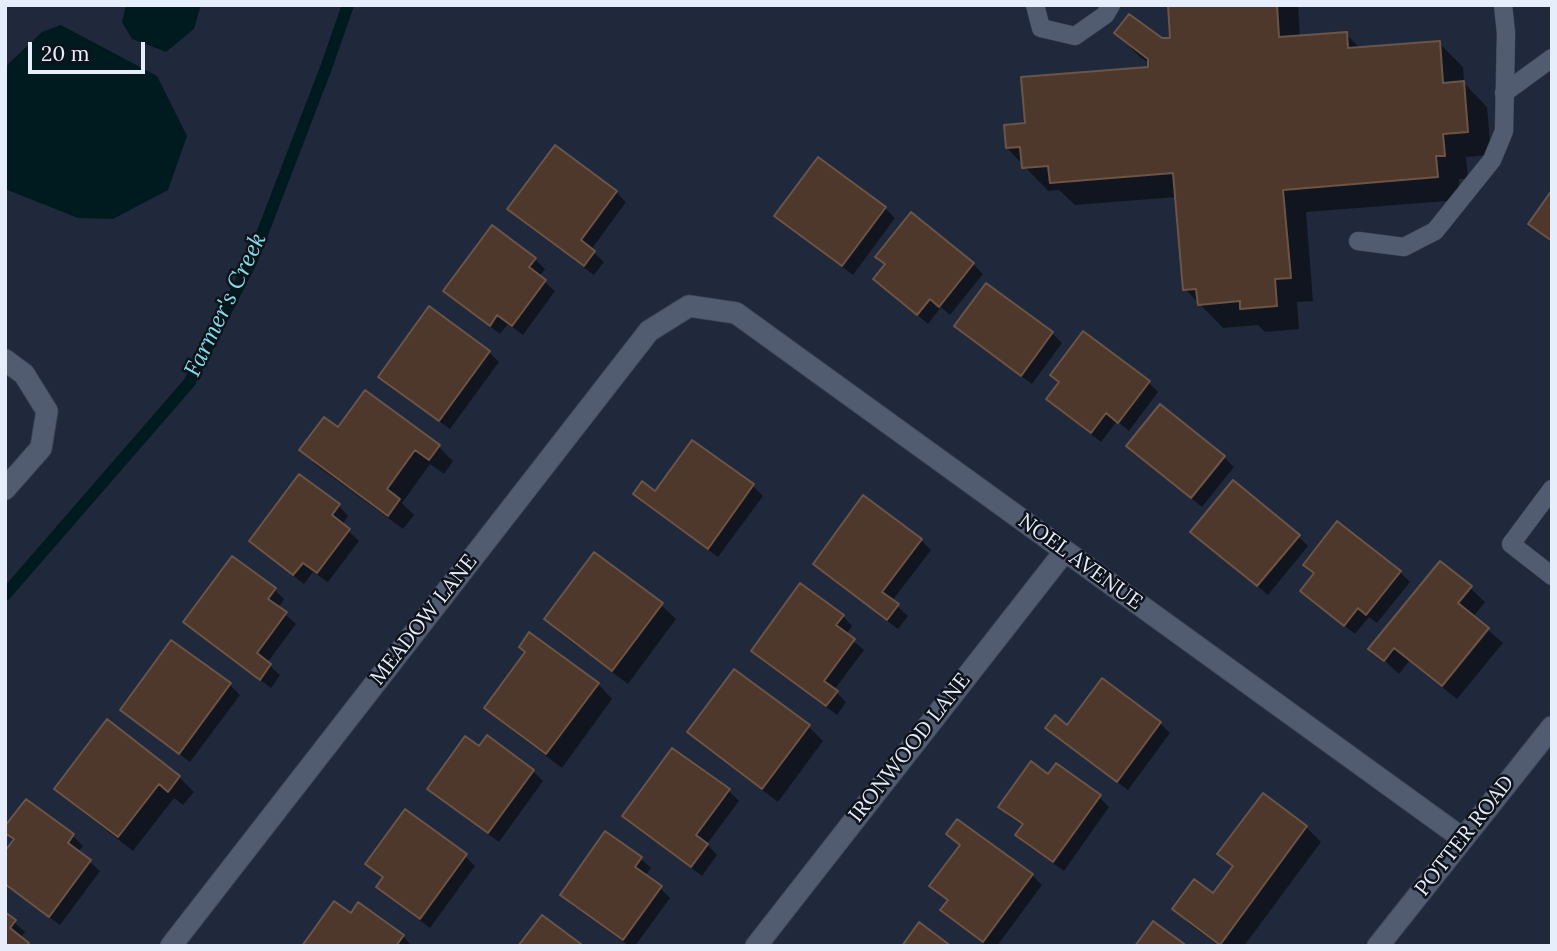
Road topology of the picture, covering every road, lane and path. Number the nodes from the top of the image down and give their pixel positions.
1 (1035, 5) edge
2 (1111, 5) edge
3 (1503, 5) edge
4 (1552, 58) edge
5 (1504, 93) junction
6 (1358, 241) dead end
7 (689, 306) joint
8 (5, 360) edge
9 (5, 489) edge
10 (1552, 489) edge
11 (1065, 551) junction
12 (1552, 576) edge
13 (1552, 727) edge
14 (1462, 838) junction
15 (171, 946) edge
16 (756, 946) edge
17 (1378, 946) edge

1 - 2 lane
3 - 5 lane
4 - 5 lane
5 - 6 lane
7 - 11 street, NOEL AVENUE
7 - 15 street, MEADOW LANE
8 - 9 street
10 - 12 lane
11 - 14 street, NOEL AVENUE
11 - 16 street, IRONWOOD LANE
13 - 14 street, POTTER ROAD
14 - 17 street, POTTER ROAD

